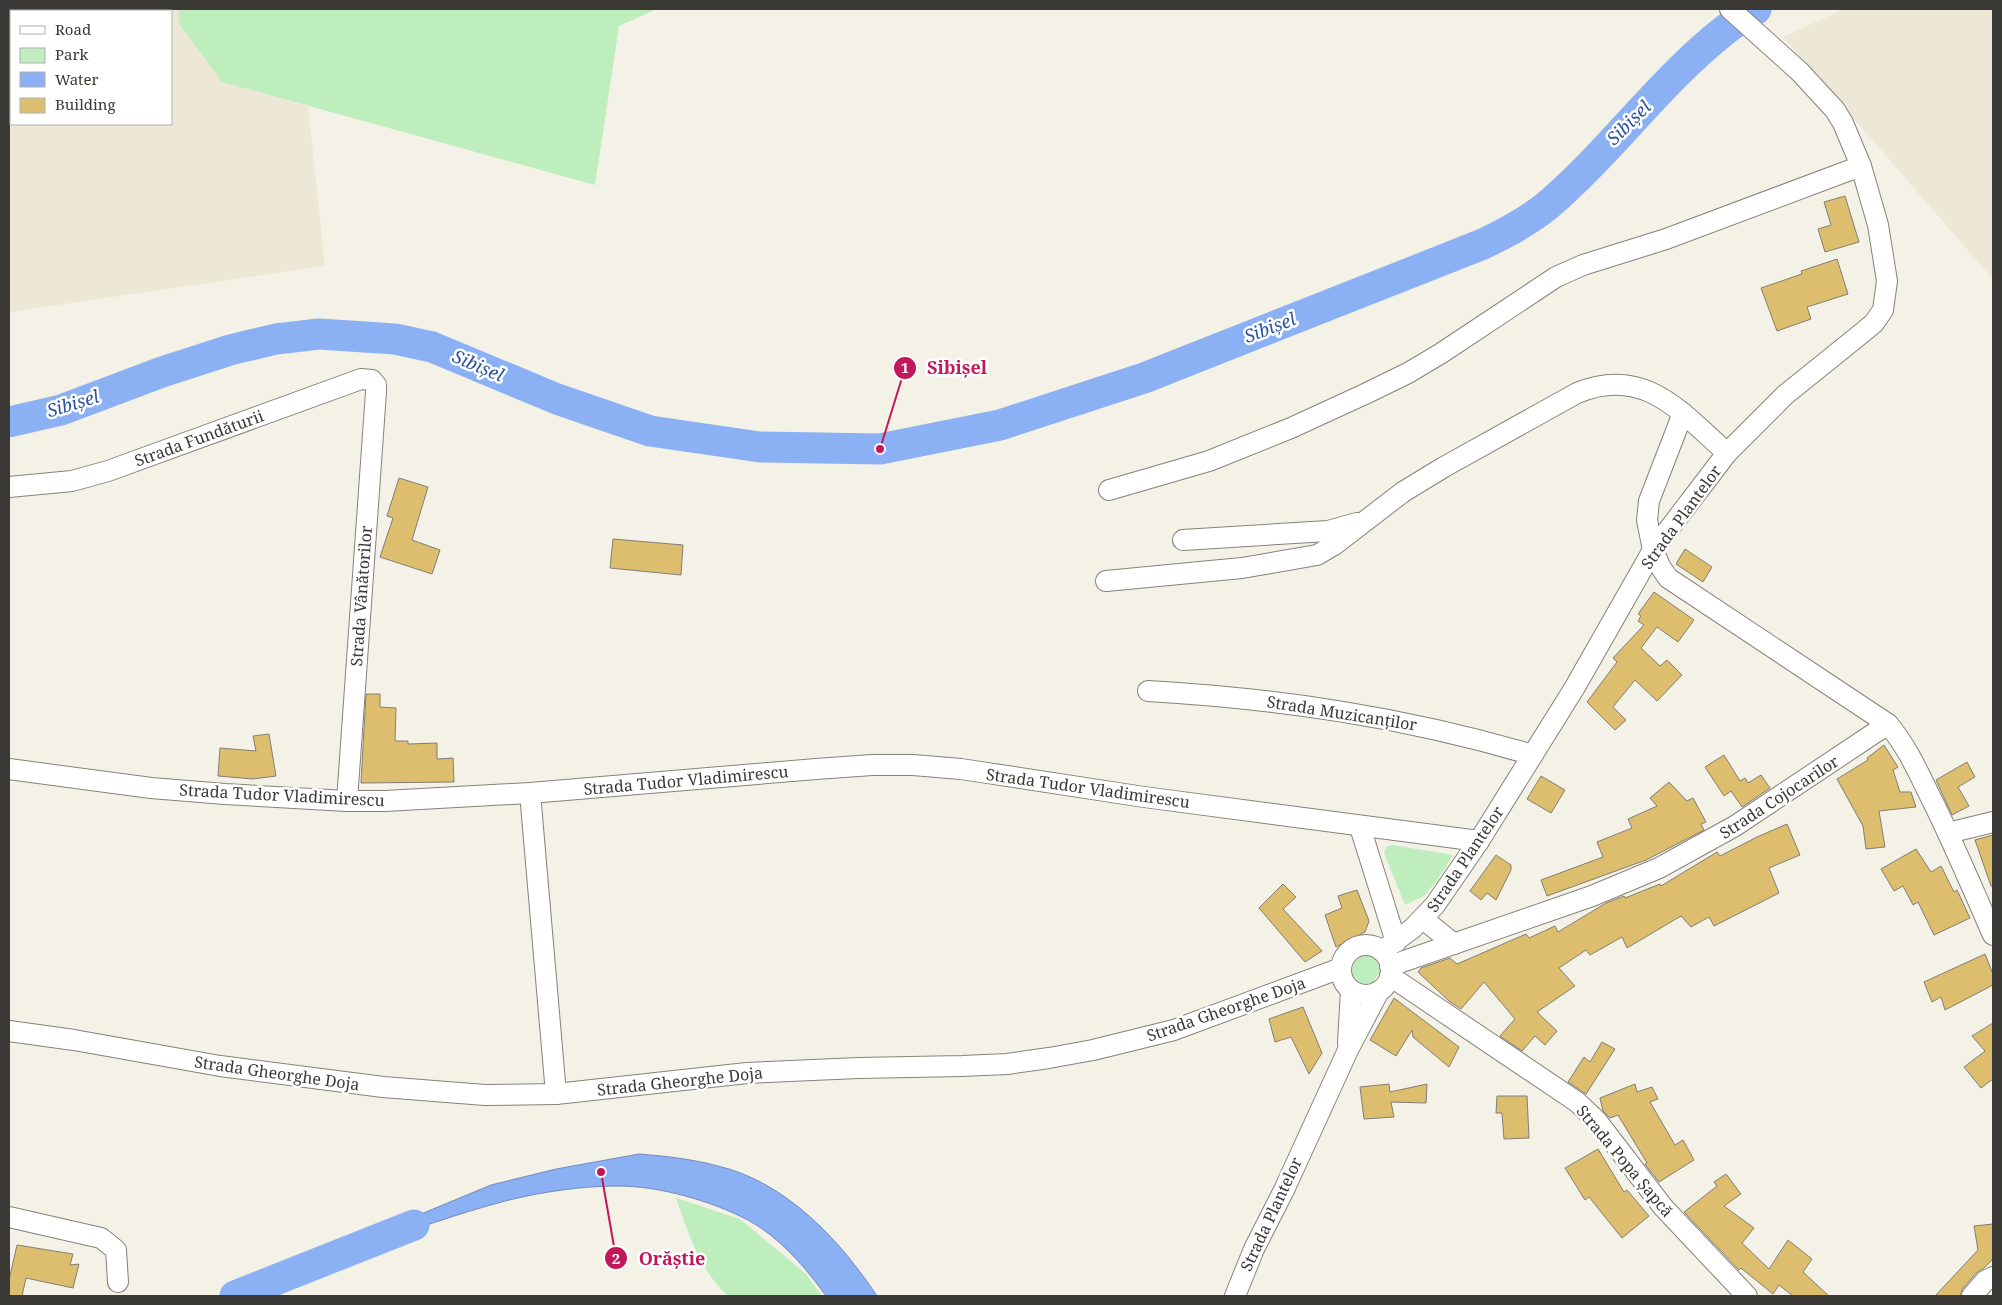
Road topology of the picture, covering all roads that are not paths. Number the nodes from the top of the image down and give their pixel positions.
1 (1730, 9) edge
2 (1861, 166) junction
3 (376, 392) joint
4 (1683, 413) junction
5 (1727, 453) junction
6 (9, 487) edge
7 (1109, 490) dead end
8 (1367, 519) junction
9 (1183, 540) dead end
10 (1653, 550) junction
11 (1106, 581) dead end
12 (1148, 691) dead end
13 (1888, 724) junction
14 (1533, 755) junction
15 (9, 769) edge
16 (530, 793) junction
17 (347, 801) junction
18 (1993, 822) edge
19 (1360, 826) junction
20 (1948, 833) junction
21 (1479, 841) junction
22 (1423, 919) junction
23 (1993, 935) edge
24 (1454, 944) junction
25 (1388, 965) junction
26 (1341, 968) junction
27 (1351, 990) junction
28 (9, 1031) edge
29 (1348, 1050) junction
30 (556, 1094) junction
31 (9, 1217) edge
32 (1993, 1277) edge
33 (118, 1282) dead end
34 (1234, 1296) edge
35 (1747, 1296) edge
36 (1972, 1296) edge

1 - 2 street, Strada Plantelor
2 - 5 street, Strada Plantelor
2 - 7 street
3 - 6 street, Strada Fundăturii
3 - 17 street, Strada Vânătorilor
4 - 5 street
4 - 8 street
4 - 10 street
5 - 10 street, Strada Plantelor
8 - 9 street
8 - 11 street
10 - 13 street
10 - 14 street, Strada Plantelor
12 - 14 street, Strada Muzicanților
13 - 20 street
13 - 24 street, Strada Cojocarilor
14 - 21 street, Strada Plantelor
15 - 17 street, Strada Tudor Vladimirescu
16 - 17 street, Strada Tudor Vladimirescu
16 - 19 street, Strada Tudor Vladimirescu
16 - 30 street
18 - 20 street
19 - 21 street, Strada Tudor Vladimirescu
19 - 25 street
20 - 23 street
21 - 22 street, Strada Plantelor
22 - 24 street
22 - 25 street, Strada Plantelor
24 - 25 street, Strada Cojocarilor
25 - 26 street
25 - 27 street
25 - 29 street, Strada Plantelor
25 - 35 street, Strada Popa Șapcă
26 - 27 street
26 - 30 street, Strada Gheorghe Doja
27 - 29 street, Strada Plantelor
28 - 30 street, Strada Gheorghe Doja
29 - 34 street, Strada Plantelor
31 - 33 street
32 - 36 street

